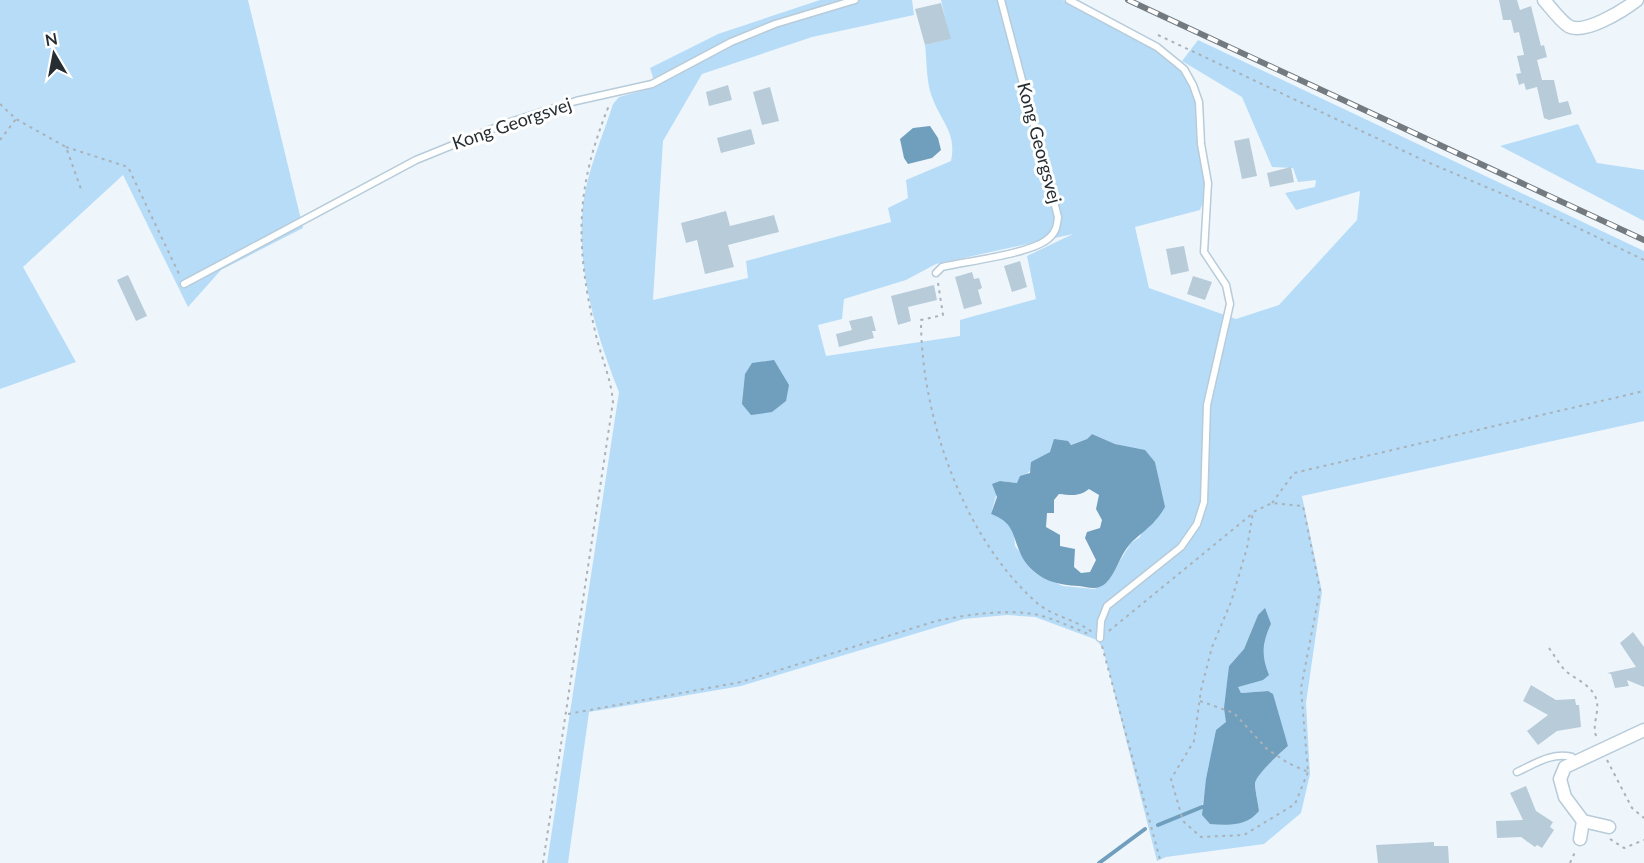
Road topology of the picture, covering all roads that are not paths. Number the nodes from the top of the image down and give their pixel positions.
1 (855, 0) edge
2 (1001, 0) edge
3 (1069, 0) edge
4 (1544, 0) edge
5 (1637, 0) edge
6 (936, 273) road end
7 (184, 284) road end
8 (1100, 638) road end
9 (1644, 730) edge
10 (1574, 762) junction
11 (1517, 772) dead end
12 (1583, 821) junction
13 (1609, 827) dead end
14 (1580, 839) dead end

1 - 7 lane, Kong Georgsvej
2 - 6 lane, Kong Georgsvej
3 - 8 lane
4 - 5 street
9 - 10 street
10 - 11 lane
10 - 12 street
12 - 13 street
12 - 14 street

